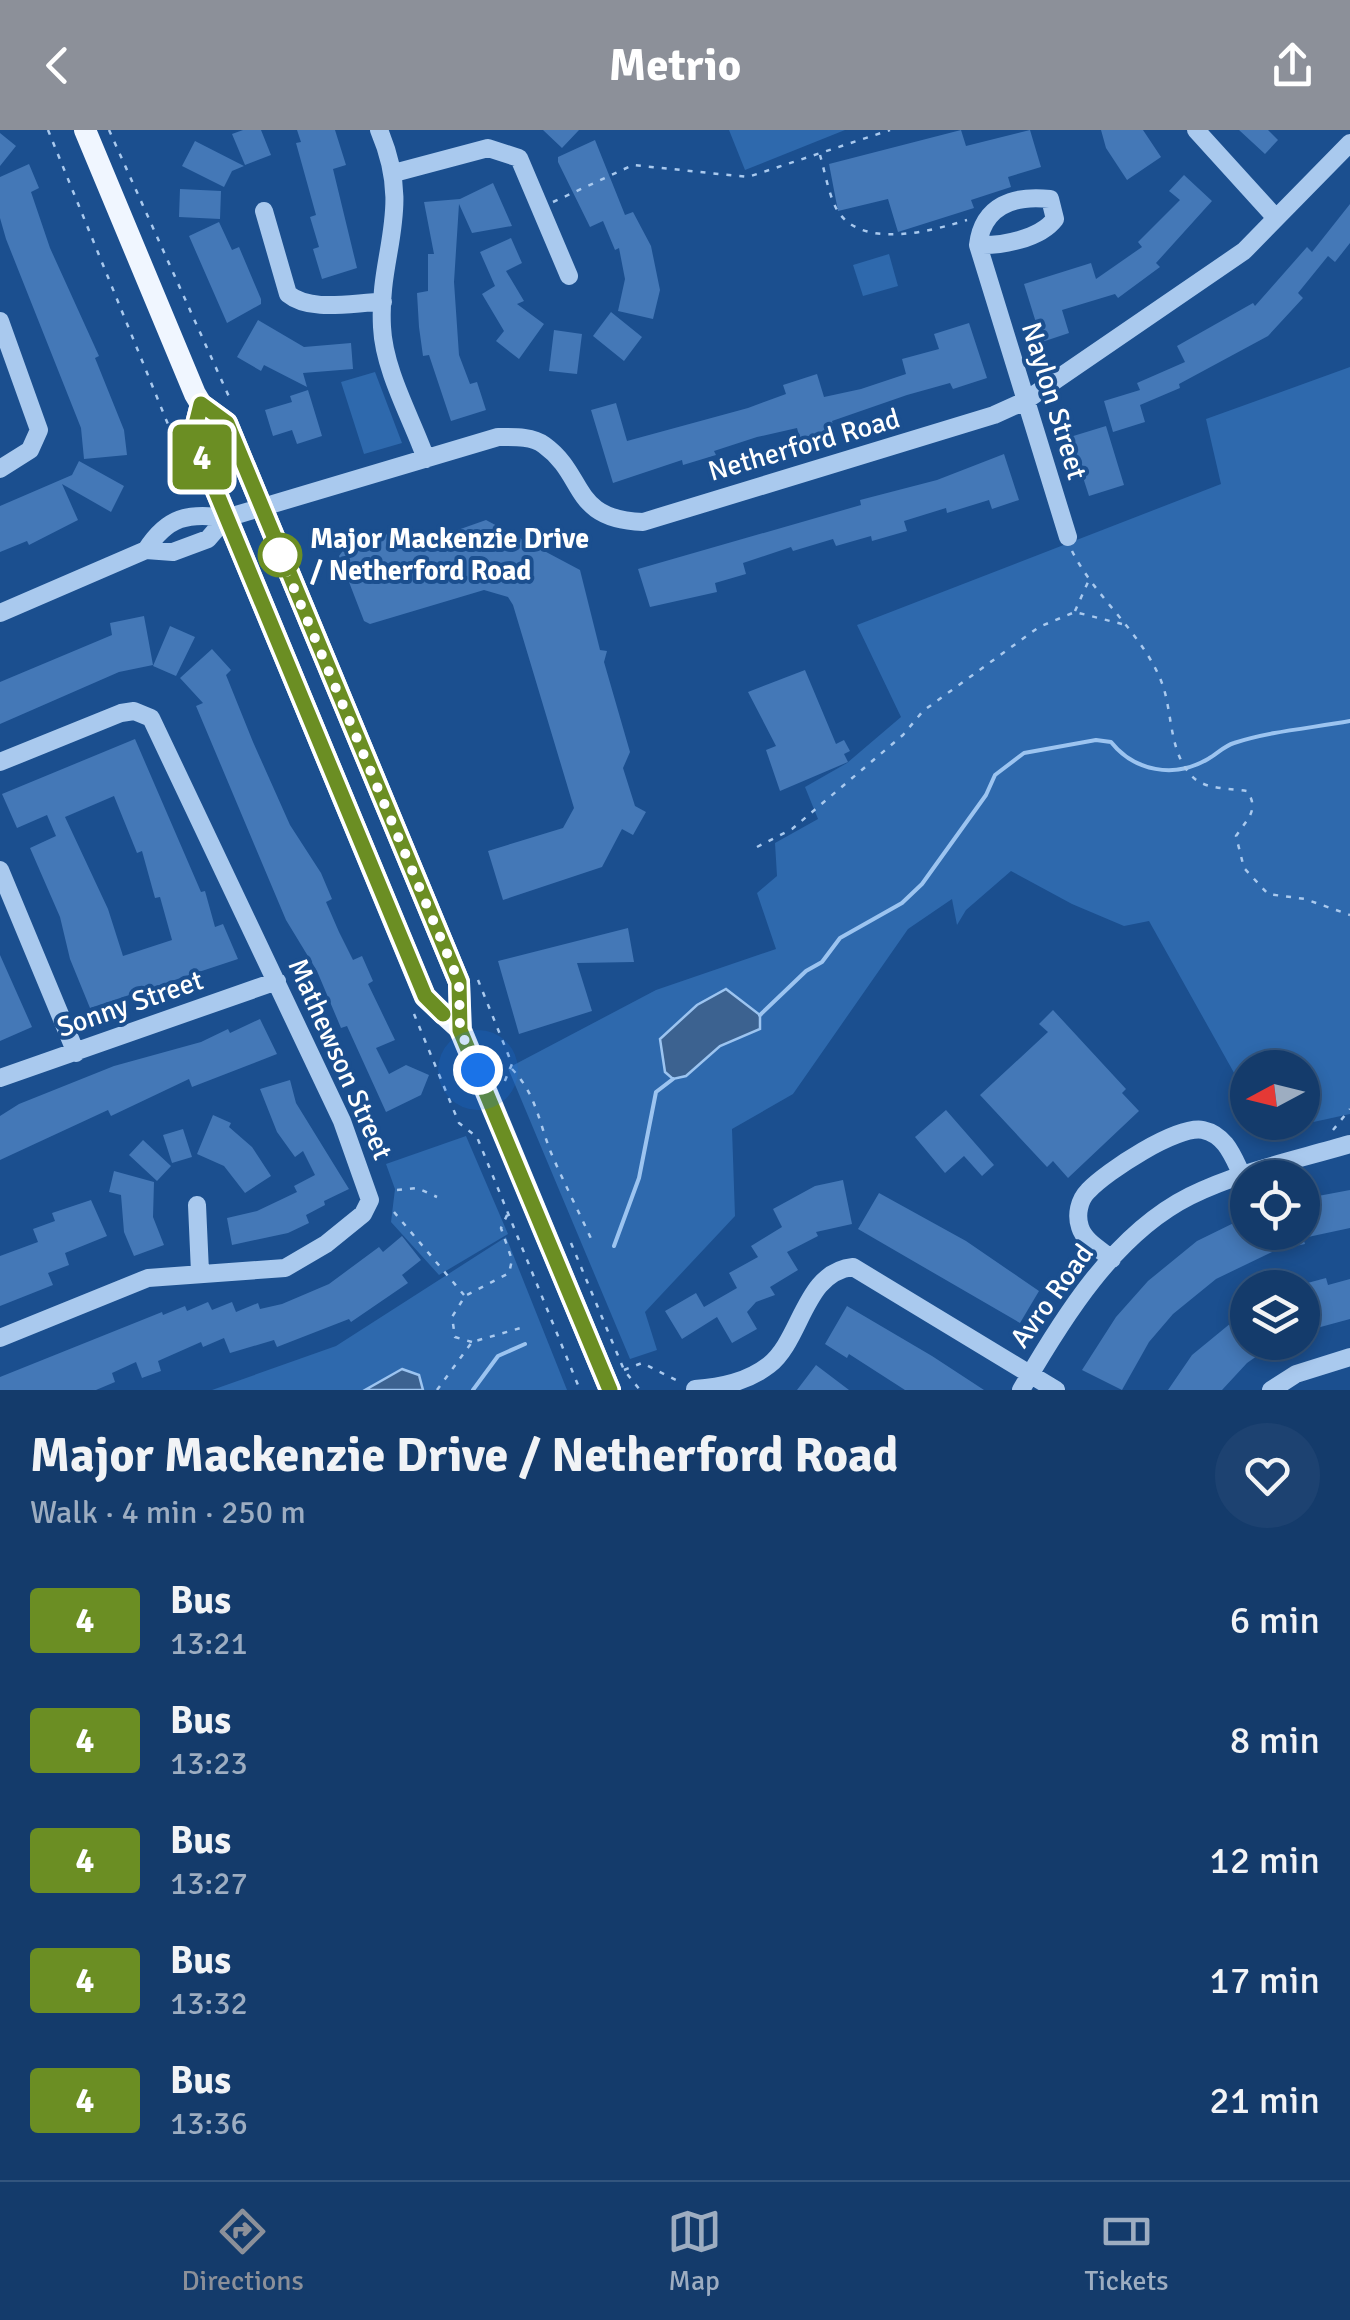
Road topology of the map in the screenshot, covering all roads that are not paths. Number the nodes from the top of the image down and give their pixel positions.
1 (85, 130) edge
2 (379, 130) edge
3 (1196, 130) edge
4 (1347, 152) edge
5 (394, 173) junction
6 (264, 211) dead end
7 (1275, 217) junction
8 (978, 245) dead end
9 (569, 276) dead end
10 (383, 302) junction
11 (0, 322) edge
12 (1025, 401) junction
13 (201, 404) junction
14 (426, 459) junction
15 (0, 468) edge
16 (260, 508) junction
17 (226, 518) junction
18 (1068, 537) road end
19 (146, 550) junction
20 (0, 614) edge
21 (0, 762) edge
22 (0, 870) edge
23 (277, 982) junction
24 (460, 1030) junction
25 (76, 1053) junction
26 (0, 1078) edge
27 (1350, 1144) edge
28 (1234, 1160) edge
29 (1296, 1160) edge
30 (1230, 1180) edge
31 (197, 1204) dead end
32 (1112, 1260) junction
33 (200, 1272) junction
34 (0, 1338) edge
35 (1350, 1357) edge
36 (1026, 1382) edge
37 (694, 1389) edge
38 (610, 1390) edge
39 (1056, 1390) edge
40 (1271, 1390) edge

1 - 13 main road
2 - 5 street
3 - 7 street
4 - 7 street, Netherford Road
5 - 9 street
5 - 10 street
6 - 10 street
7 - 12 street, Netherford Road
8 - 12 street, Naylon Street
10 - 14 street
11 - 15 street
12 - 14 street, Netherford Road
12 - 18 street, Naylon Street
13 - 16 main road
13 - 17 main road
14 - 16 street, Netherford Road
16 - 17 street, Netherford Road
16 - 24 main road
17 - 19 street
17 - 19 street
17 - 24 main road
19 - 20 street
21 - 23 street, Mathewson Street
22 - 25 street
23 - 25 street, Sonny Street
23 - 33 street, Mathewson Street
24 - 38 main road
25 - 26 street, Sonny Street
27 - 29 street, Avro Road
28 - 32 street
30 - 32 street, Avro Road
31 - 33 street
32 - 36 street, Avro Road
33 - 34 street, Mathewson Street
35 - 40 street
36 - 37 street
36 - 39 street

